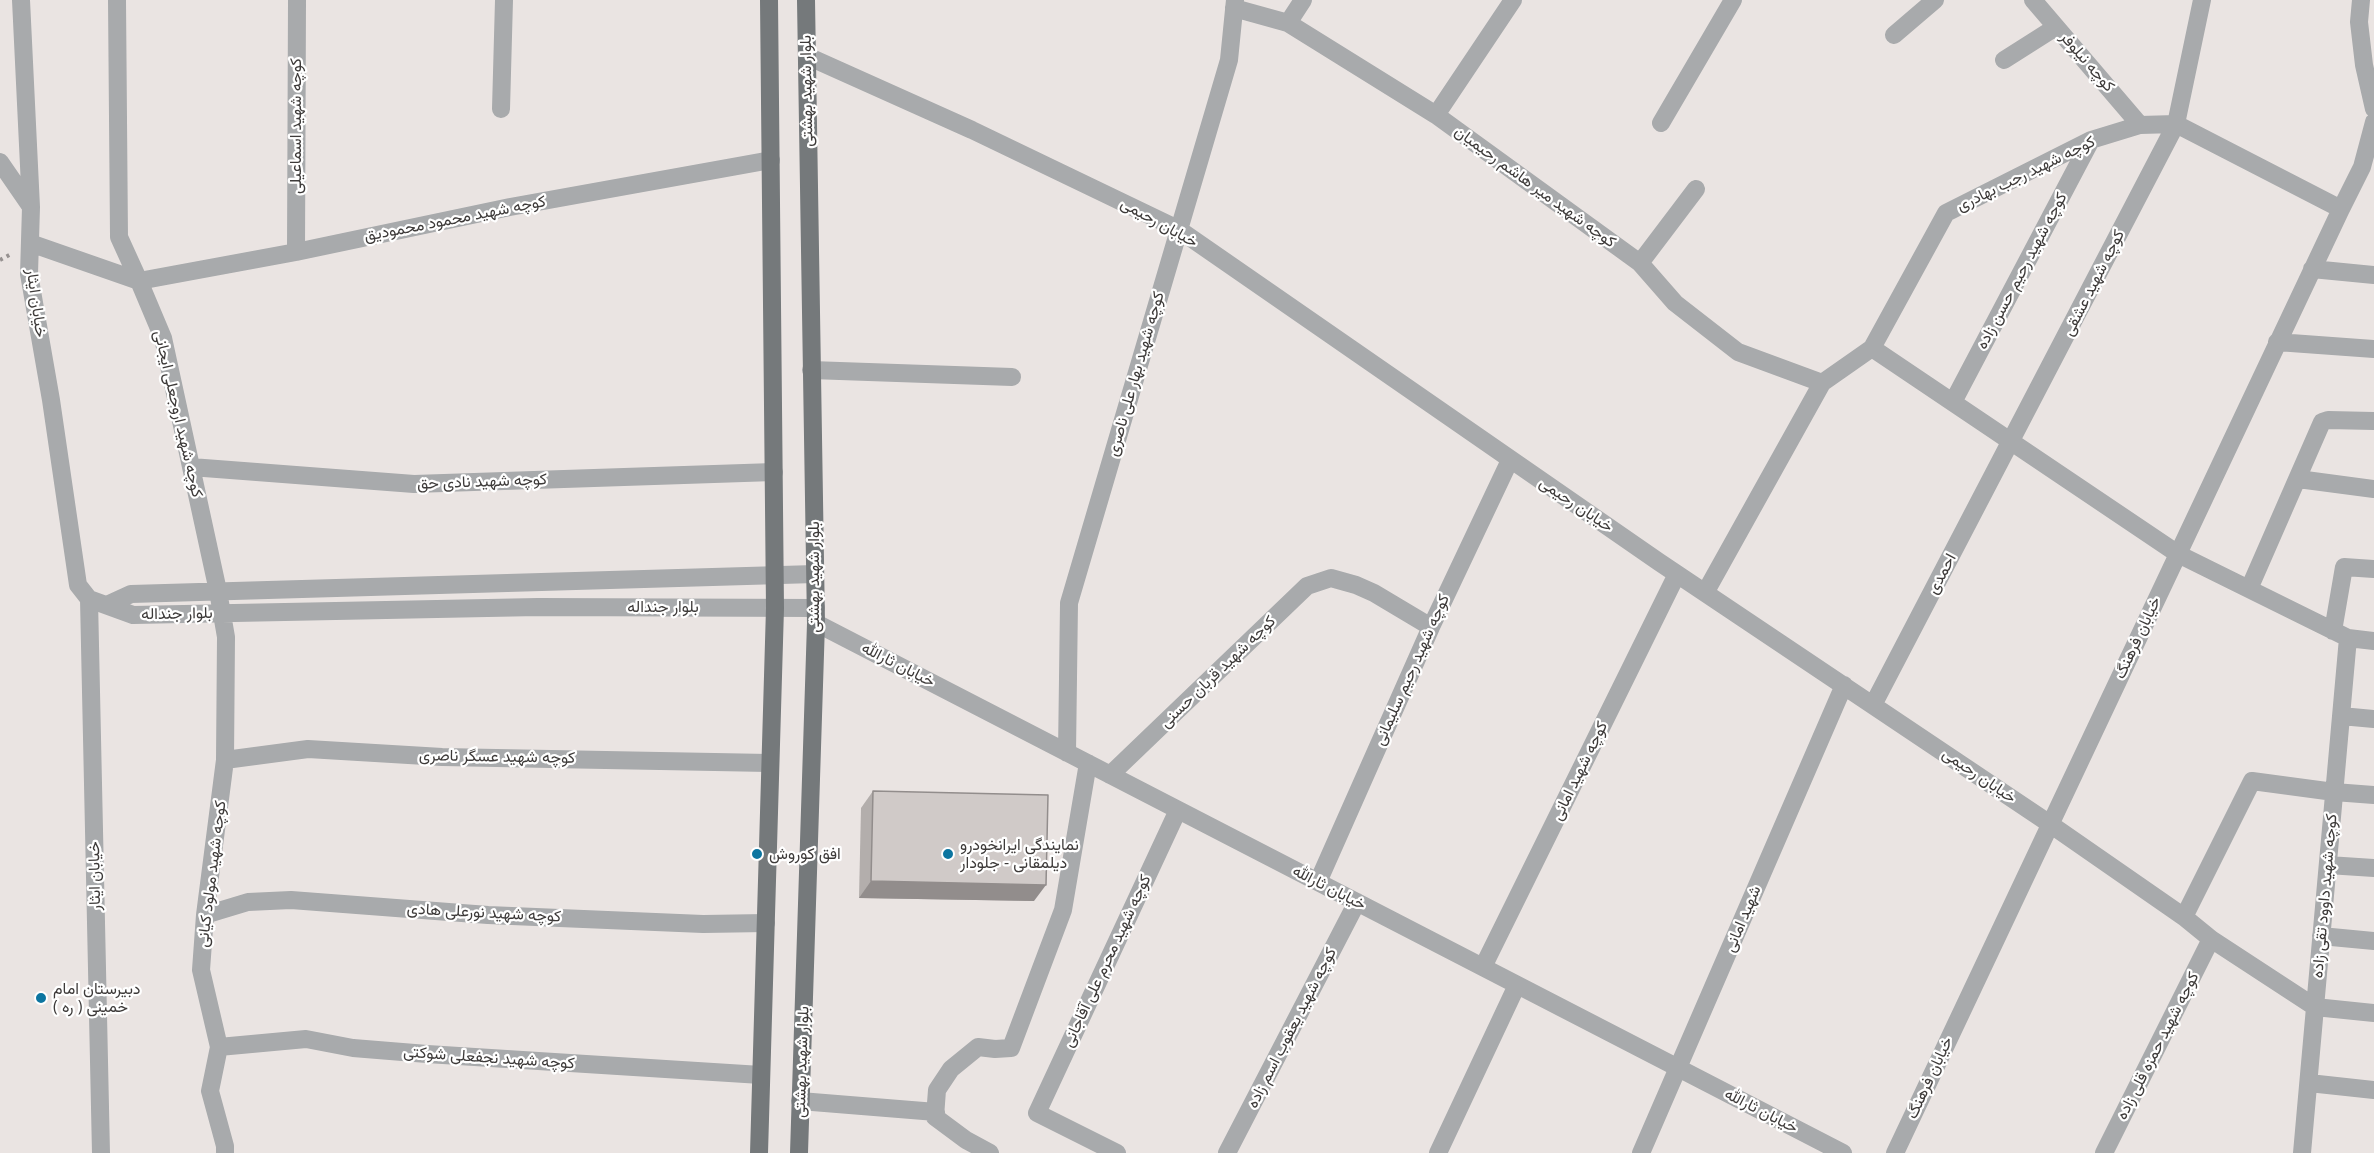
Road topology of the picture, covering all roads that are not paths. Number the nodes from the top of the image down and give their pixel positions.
1 (117, 0) edge
2 (297, 0) edge
3 (504, 0) edge
4 (769, 0) edge
5 (806, 0) edge
6 (1304, 0) edge
7 (1513, 0) edge
8 (1733, 0) edge
9 (1935, 0) edge
10 (2202, 0) edge
11 (2361, 0) edge
12 (16, 1) edge
13 (2041, 3) edge
14 (1235, 4) edge
15 (1288, 23) junction
16 (2056, 27) junction
17 (1894, 35) dead end
18 (807, 56) junction
19 (2004, 60) dead end
20 (501, 109) dead end
21 (2374, 109) edge
22 (1436, 115) junction
23 (2374, 122) edge
24 (1660, 123) dead end
25 (2176, 124) junction
26 (2140, 125) junction
27 (2091, 140) junction
28 (771, 160) junction
29 (0, 162) edge
30 (1696, 189) dead end
31 (31, 207) junction
32 (2341, 209) junction
33 (1178, 229) junction
34 (30, 243) junction
35 (296, 252) junction
36 (1640, 263) junction
37 (2312, 269) junction
38 (2374, 274) edge
39 (139, 281) junction
40 (2277, 342) junction
41 (1872, 348) junction
42 (2374, 349) edge
43 (811, 370) junction
44 (1011, 376) dead end
45 (1822, 383) junction
46 (1953, 402) junction
47 (2374, 421) edge
48 (2012, 442) junction
49 (1510, 460) junction
50 (191, 467) junction
51 (774, 472) junction
52 (2298, 479) junction
53 (2374, 489) edge
54 (2178, 554) junction
55 (2374, 569) edge
56 (815, 573) junction
57 (775, 574) junction
58 (1677, 574) junction
59 (453, 583) junction
60 (2249, 589) junction
61 (218, 591) junction
62 (1705, 593) junction
63 (88, 599) junction
64 (107, 605) junction
65 (775, 608) junction
66 (449, 609) junction
67 (222, 613) junction
68 (816, 616) junction
69 (1431, 627) junction
70 (2340, 635) junction
71 (2374, 641) edge
72 (1844, 686) junction
73 (1873, 705) junction
74 (2341, 716) junction
75 (2374, 719) edge
76 (1067, 753) junction
77 (225, 760) junction
78 (769, 763) junction
79 (1088, 763) junction
80 (1110, 775) junction
81 (2334, 792) junction
82 (2374, 795) edge
83 (1178, 810) junction
84 (2050, 824) junction
85 (2328, 865) junction
86 (2374, 868) edge
87 (1318, 882) junction
88 (1357, 902) junction
89 (205, 915) junction
90 (2184, 917) junction
91 (766, 923) junction
92 (2321, 936) junction
93 (2211, 939) junction
94 (2374, 941) edge
95 (1483, 967) junction
96 (1517, 985) junction
97 (2315, 1007) junction
98 (2374, 1013) edge
99 (219, 1047) junction
100 (1678, 1068) junction
101 (761, 1075) junction
102 (2309, 1083) junction
103 (2374, 1090) edge
104 (800, 1101) junction
105 (936, 1112) junction
106 (100, 1153) edge
107 (225, 1153) edge
108 (759, 1153) edge
109 (799, 1153) edge
110 (990, 1153) edge
111 (1117, 1153) edge
112 (1227, 1153) edge
113 (1438, 1153) edge
114 (1641, 1153) edge
115 (1843, 1153) edge
116 (1895, 1153) edge
117 (2104, 1153) edge
118 (2302, 1153) edge

1 - 39 street, کوچه شهید اروجعلی ایجانی
2 - 35 street, کوچه شهید اسماعیلی
3 - 20 street
4 - 28 main road
5 - 18 main road, بلوار شهید بهشتی
6 - 15 street
7 - 22 street
8 - 24 street
9 - 17 street
10 - 25 street, کوچه شهید عشقی
11 - 21 street
12 - 31 street, خیابان ایثار
13 - 16 street, کوچه نیلوفر
14 - 15 street, کوچه شهید میر هاشم رحیمیان
14 - 33 street, کوچه شهید بهار علی ناصری
15 - 22 street, کوچه شهید میر هاشم رحیمیان
16 - 19 street
16 - 26 street, کوچه نیلوفر
18 - 33 street, خیابان رحیمی
18 - 43 main road, بلوار شهید بهشتی
22 - 36 street, کوچه شهید میر هاشم رحیمیان
23 - 32 street, خیابان فرهنگ
25 - 26 street, کوچه شهید رجب بهادری
25 - 32 street
25 - 48 street, کوچه شهید عشقی
26 - 27 street, کوچه شهید رجب بهادری
27 - 41 street, کوچه شهید رجب بهادری
27 - 46 street, کوچه شهید رحیم حسن زاده
28 - 35 street, کوچه شهید محمود محمودیق
28 - 51 main road
29 - 31 street
30 - 36 street
31 - 34 street, خیابان ایثار
32 - 37 street, خیابان فرهنگ
33 - 49 street, خیابان رحیمی
33 - 76 street, کوچه شهید بهار علی ناصری
34 - 39 street
34 - 63 street, خیابان ایثار
35 - 39 street, کوچه شهید محمود محمودیق
36 - 45 street, کوچه شهید میر هاشم رحیمیان
37 - 38 street
37 - 40 street, خیابان فرهنگ
39 - 50 street, کوچه شهید اروجعلی ایجانی
40 - 42 street
40 - 54 street, خیابان فرهنگ
41 - 45 street, کوچه شهید رجب بهادری
41 - 46 street
43 - 44 street
43 - 56 main road, بلوار شهید بهشتی
45 - 62 street
46 - 48 street
47 - 52 street
48 - 54 street
48 - 73 street, احمدی
49 - 58 street, خیابان رحیمی
49 - 69 street, کوچه شهید رحیم سلیمانی
50 - 51 street, کوچه شهید نادی حق
50 - 61 street, کوچه شهید اروجعلی ایجانی
51 - 57 main road
52 - 53 street
52 - 60 street
54 - 60 street
54 - 84 street, خیابان فرهنگ
55 - 70 street, کوچه شهید داوود تقی زاده
56 - 57 street, بلوار جنداله
56 - 68 main road, بلوار شهید بهشتی
57 - 59 street, بلوار جنداله
57 - 65 main road
58 - 62 street, خیابان رحیمی
58 - 95 street, کوچه شهید امانی
59 - 61 street, بلوار جنداله
59 - 66 street
60 - 70 street
61 - 64 street, بلوار جنداله
61 - 67 street, کوچه شهید مولود کیانی
62 - 72 street, خیابان رحیمی
63 - 64 street
63 - 106 street, خیابان ایثار
64 - 67 street, بلوار جنداله
65 - 66 street, بلوار جنداله
65 - 68 street, بلوار جنداله
65 - 78 main road
66 - 67 street, بلوار جنداله
67 - 77 street, کوچه شهید مولود کیانی
68 - 76 street, خیابان ثارالله
68 - 104 main road, بلوار شهید بهشتی
69 - 80 street, کوچه شهید قربان حسنی
69 - 87 street, کوچه شهید رحیم سلیمانی
70 - 71 street
70 - 74 street, کوچه شهید داوود تقی زاده
72 - 73 street, خیابان رحیمی
72 - 100 street, شهید امانی
73 - 84 street, خیابان رحیمی
74 - 75 street
74 - 81 street, کوچه شهید داوود تقی زاده
76 - 79 street, خیابان ثارالله
77 - 78 street, کوچه شهید عسگر ناصری
77 - 89 street, کوچه شهید مولود کیانی
78 - 91 main road
79 - 80 street, خیابان ثارالله
79 - 105 street
80 - 83 street, خیابان ثارالله
81 - 82 street
81 - 85 street, کوچه شهید داوود تقی زاده
81 - 90 street
83 - 87 street, خیابان ثارالله
83 - 111 street, کوچه شهید محرم علی آقاجانی
84 - 90 street, خیابان رحیمی
84 - 116 street, خیابان فرهنگ
85 - 86 street
85 - 92 street, کوچه شهید داوود تقی زاده
87 - 88 street, خیابان ثارالله
88 - 95 street, خیابان ثارالله
88 - 112 street, کوچه شهید یعقوب اسم زاده
89 - 91 street, کوچه شهید نورعلی هادی
89 - 99 street, کوچه شهید مولود کیانی
90 - 93 street, خیابان رحیمی
91 - 101 main road
92 - 94 street
92 - 97 street, کوچه شهید داوود تقی زاده
93 - 97 street, خیابان رحیمی
93 - 117 street, کوچه شهید حمزه قلی زاده
95 - 96 street, خیابان ثارالله
96 - 100 street, خیابان ثارالله
96 - 113 street
97 - 98 street
97 - 102 street, کوچه شهید داوود تقی زاده
99 - 101 street, کوچه شهید نجفعلی شوکتی
99 - 107 street, کوچه شهید مولود کیانی
100 - 114 street, شهید امانی
100 - 115 street, خیابان ثارالله
101 - 108 main road
102 - 103 street
102 - 118 street, کوچه شهید داوود تقی زاده
104 - 105 street
104 - 109 main road, بلوار شهید بهشتی
105 - 110 street

